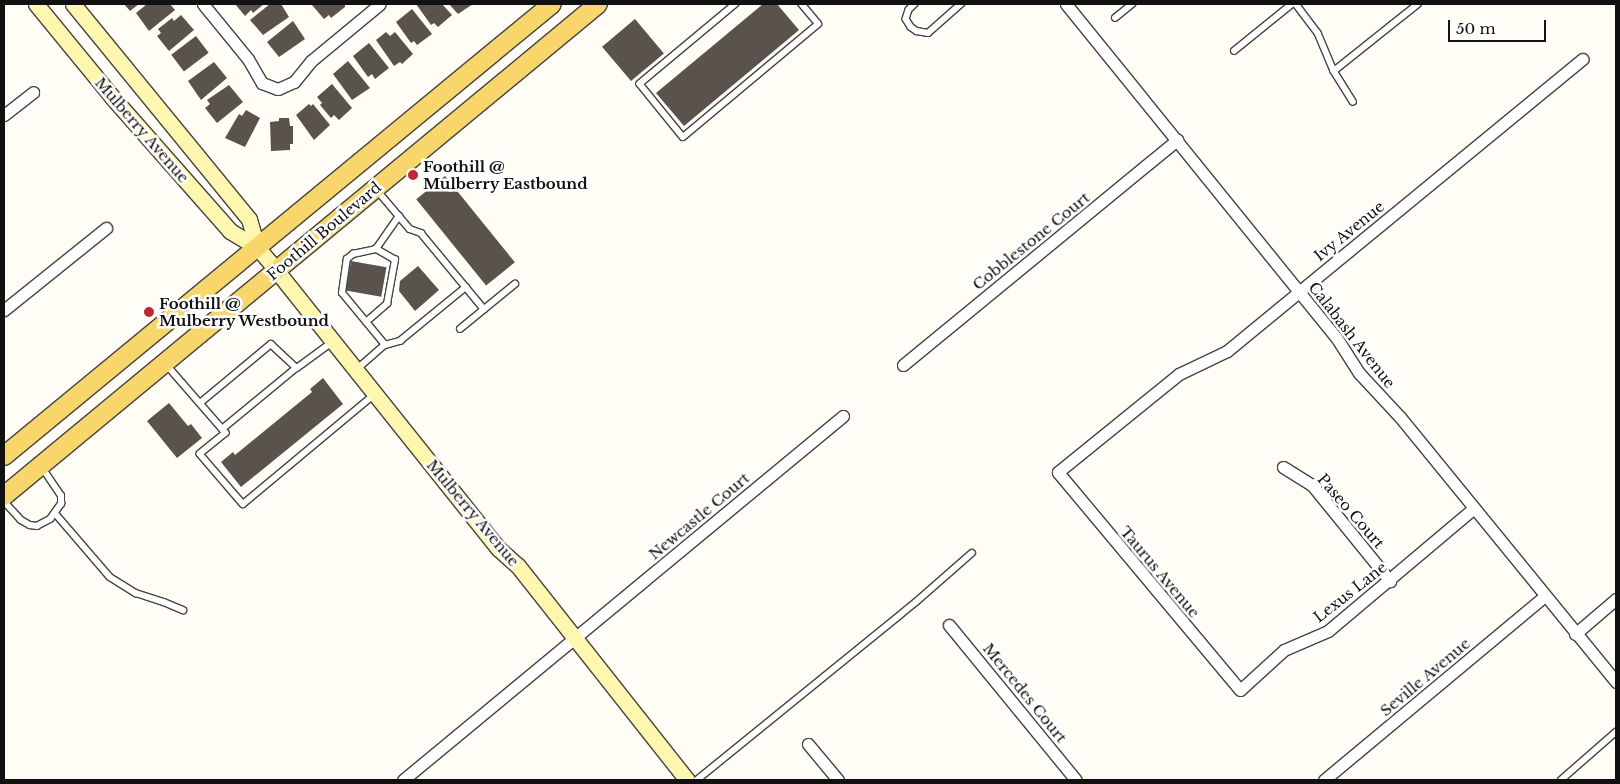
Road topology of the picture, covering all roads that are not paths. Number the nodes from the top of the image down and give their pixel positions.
1 (36, 4) edge
2 (73, 4) edge
3 (203, 4) edge
4 (380, 4) edge
5 (552, 4) edge
6 (598, 4) edge
7 (736, 4) edge
8 (801, 4) edge
9 (915, 4) edge
10 (961, 4) edge
11 (1066, 4) edge
12 (1132, 4) edge
13 (1292, 4) edge
14 (1296, 4) edge
15 (1418, 4) edge
16 (1114, 18) dead end
17 (1234, 51) dead end
18 (1582, 59) dead end
19 (1334, 71) junction
20 (33, 92) dead end
21 (1354, 102) dead end
22 (4, 115) edge
23 (1177, 140) junction
24 (375, 188) junction
25 (399, 216) junction
26 (106, 228) dead end
27 (257, 247) junction
28 (376, 249) junction
29 (276, 270) junction
30 (515, 284) dead end
31 (466, 287) junction
32 (1299, 292) junction
33 (484, 309) junction
34 (4, 310) edge
35 (366, 322) junction
36 (460, 329) dead end
37 (334, 341) junction
38 (385, 345) junction
39 (165, 362) junction
40 (903, 365) dead end
41 (297, 368) junction
42 (357, 369) junction
43 (377, 393) junction
44 (200, 403) junction
45 (843, 416) dead end
46 (223, 429) junction
47 (4, 456) edge
48 (40, 465) junction
49 (1283, 467) dead end
50 (1058, 472) joint
51 (4, 496) edge
52 (4, 501) edge
53 (1474, 508) junction
54 (55, 513) junction
55 (972, 553) dead end
56 (1390, 581) junction
57 (1545, 596) junction
58 (1616, 599) edge
59 (183, 610) dead end
60 (949, 625) dead end
61 (1575, 634) junction
62 (574, 639) junction
63 (1616, 682) edge
64 (1240, 690) joint
65 (1616, 732) edge
66 (808, 744) dead end
67 (403, 780) edge
68 (688, 780) edge
69 (697, 780) edge
70 (838, 780) edge
71 (1076, 780) edge
72 (1324, 780) edge
73 (1562, 780) edge

1 - 27 street, Mulberry Avenue
2 - 27 street, Mulberry Avenue
3 - 4 street
5 - 27 main road, Foothill Boulevard
6 - 24 main road, Foothill Boulevard
7 - 8 lane
9 - 10 lane
11 - 23 street, Calabash Avenue
12 - 16 lane
13 - 17 lane
14 - 19 lane
15 - 19 lane
18 - 32 street, Ivy Avenue
19 - 21 lane
20 - 22 street
23 - 32 street, Calabash Avenue
23 - 40 street, Cobblestone Court
24 - 25 lane
24 - 29 main road, Foothill Boulevard
25 - 28 lane
25 - 31 lane
26 - 34 street
27 - 29 street, Mulberry Avenue
27 - 47 main road, Foothill Boulevard
28 - 35 lane
28 - 35 lane
29 - 37 street, Mulberry Avenue
29 - 39 main road, Foothill Boulevard
30 - 33 lane
31 - 33 lane
31 - 38 lane
32 - 50 street, Ivy Avenue
32 - 53 street, Calabash Avenue
33 - 36 lane
35 - 38 lane
37 - 41 lane
37 - 42 street, Mulberry Avenue
38 - 42 lane
39 - 44 lane
39 - 48 main road, Foothill Boulevard
41 - 44 lane
41 - 46 lane
42 - 43 street, Mulberry Avenue
43 - 46 lane
43 - 62 street, Mulberry Avenue
44 - 46 lane
45 - 62 street, Newcastle Court
48 - 51 main road, Foothill Boulevard
48 - 54 lane
49 - 56 street, Paseo Court
50 - 64 street, Taurus Avenue
52 - 54 lane
53 - 56 street, Lexus Lane
53 - 57 street, Calabash Avenue
54 - 59 lane
55 - 69 lane
56 - 64 street, Lexus Lane
57 - 61 street, Calabash Avenue
57 - 72 street, Seville Avenue
58 - 61 street
60 - 71 street, Mercedes Court
61 - 63 street, Calabash Avenue
62 - 67 street, Newcastle Court
62 - 68 street, Mulberry Avenue
65 - 73 lane
66 - 70 street

